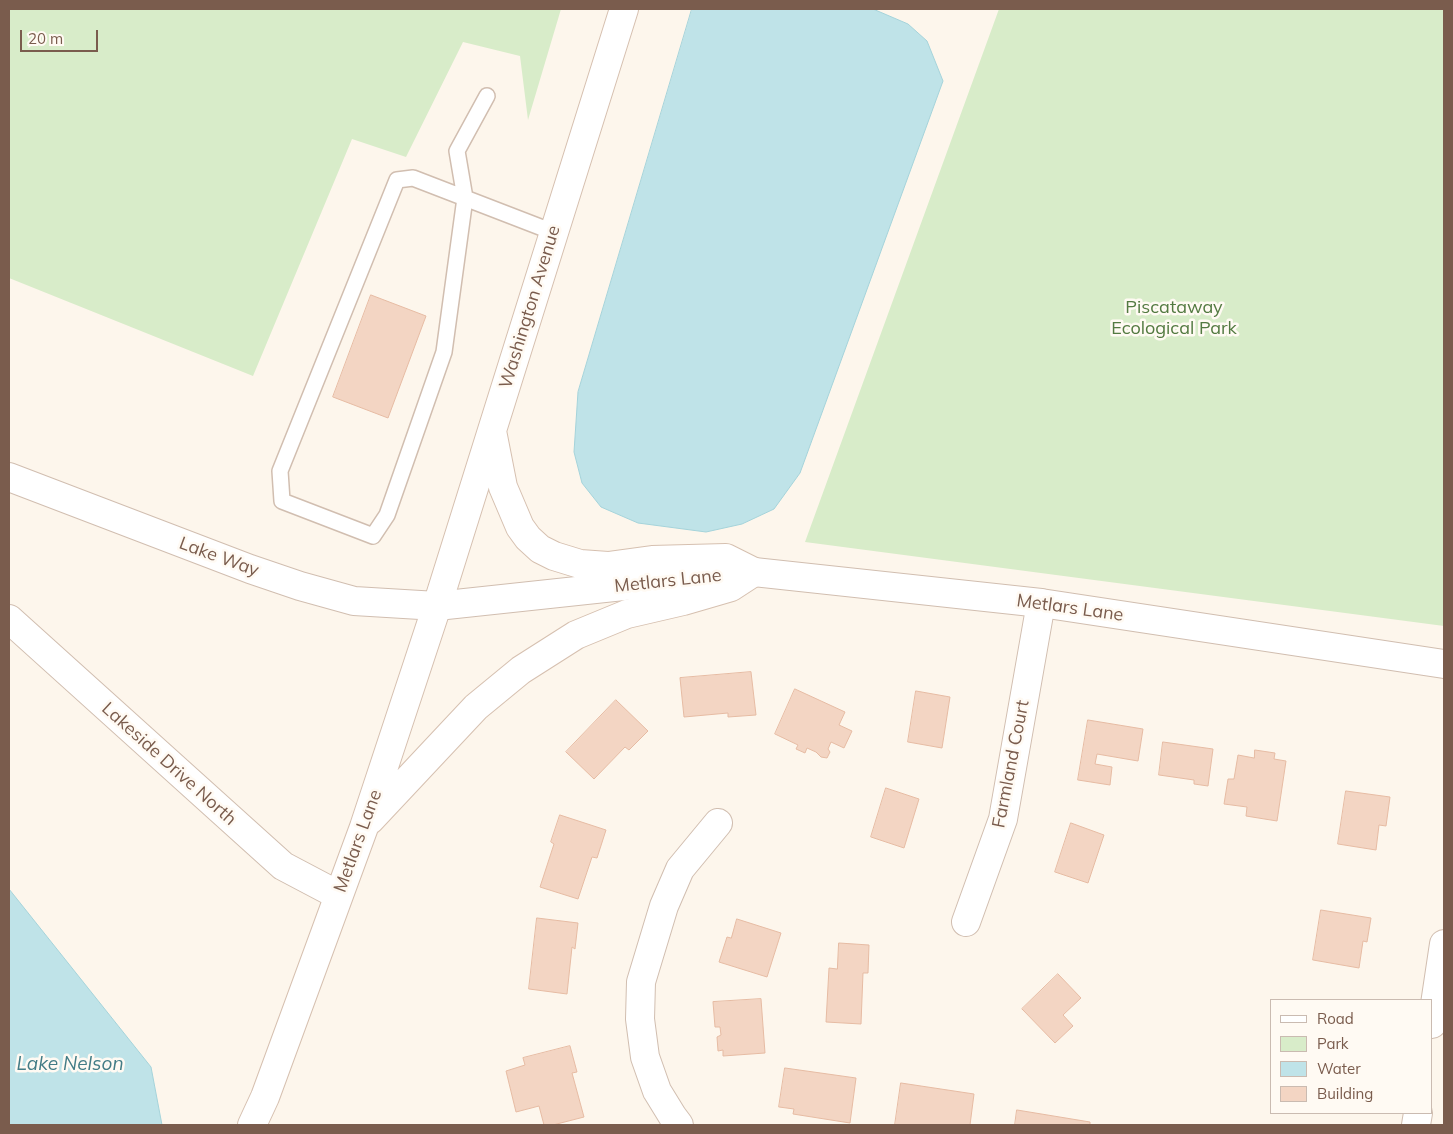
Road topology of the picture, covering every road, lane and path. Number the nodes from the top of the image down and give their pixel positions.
1 (624, 9) edge
2 (487, 96) dead end
3 (464, 198) junction
4 (553, 232) junction
5 (492, 429) junction
6 (9, 477) edge
7 (754, 572) junction
8 (1041, 603) junction
9 (437, 606) junction
10 (9, 619) edge
11 (1444, 664) edge
12 (718, 822) dead end
13 (364, 827) junction
14 (338, 895) junction
15 (966, 922) dead end
16 (1444, 944) edge
17 (1433, 1017) edge
18 (252, 1125) edge
19 (679, 1125) edge

1 - 4 street, Washington Avenue
2 - 3 lane
3 - 3 lane
3 - 4 lane
4 - 5 street, Washington Avenue
5 - 7 street
5 - 9 street, Washington Avenue
6 - 9 street, Lake Way
7 - 8 street, Metlars Lane
7 - 9 street, Metlars Lane
7 - 13 street
8 - 11 street, Metlars Lane
8 - 15 street, Farmland Court
9 - 13 street, Metlars Lane
10 - 14 street, Lakeside Drive North
12 - 19 street
13 - 14 street, Metlars Lane
14 - 18 street, Metlars Lane
16 - 17 street

